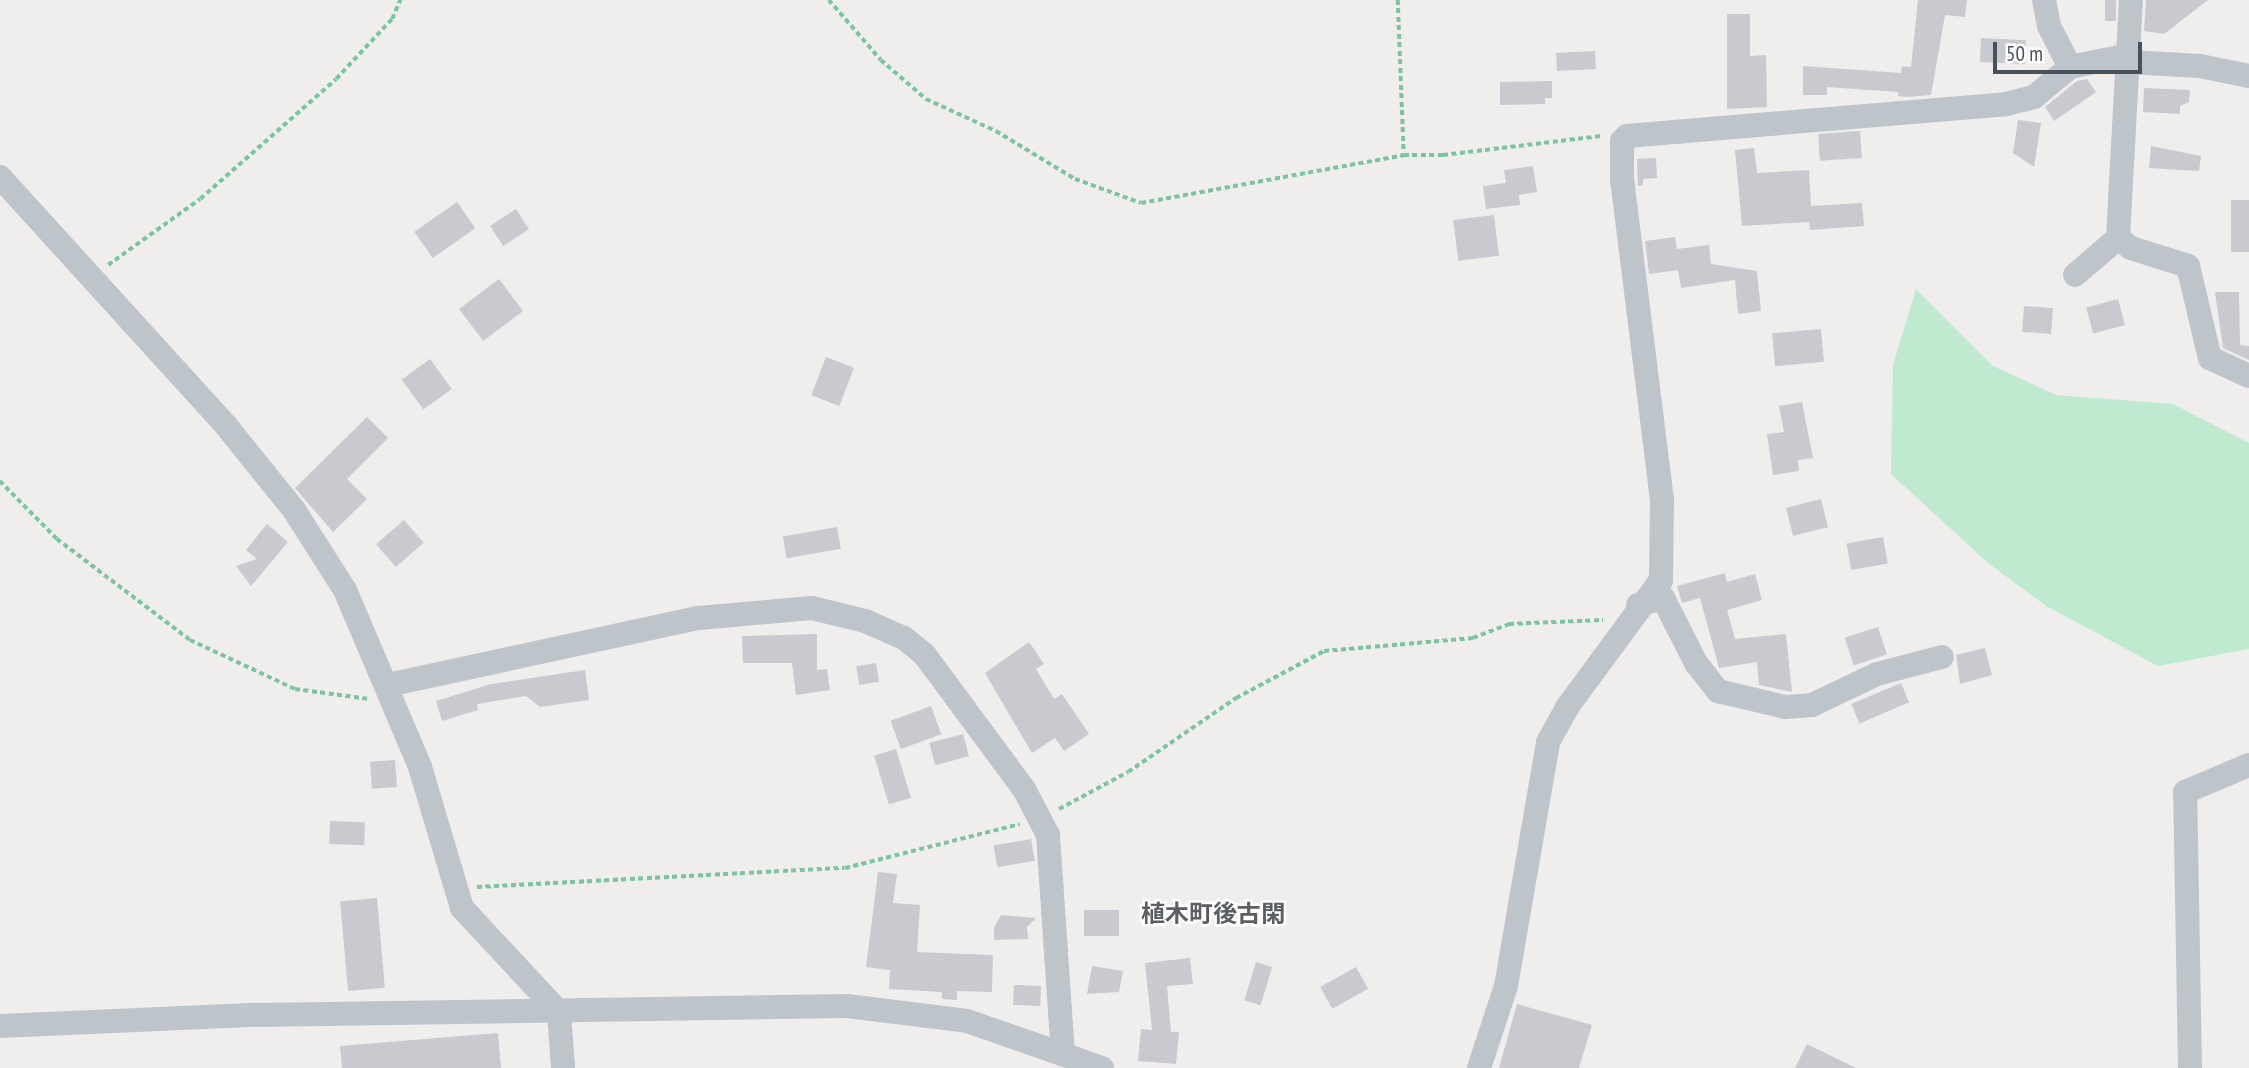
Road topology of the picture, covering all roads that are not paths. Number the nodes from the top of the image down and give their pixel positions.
1 (2043, 0) edge
2 (2132, 0) edge
3 (2129, 59) junction
4 (2070, 67) junction
5 (2249, 76) edge
6 (0, 177) edge
7 (2118, 238) junction
8 (2074, 275) dead end
9 (2249, 376) edge
10 (1634, 612) junction
11 (1942, 657) dead end
12 (392, 694) junction
13 (2249, 765) edge
14 (559, 1012) junction
15 (0, 1027) edge
16 (1063, 1054) junction
17 (563, 1068) edge
18 (1102, 1068) edge
19 (1479, 1068) edge
20 (2190, 1068) edge

1 - 4 street
2 - 3 street
3 - 4 street
3 - 5 street
3 - 7 street
4 - 10 street
6 - 12 street
7 - 8 street
7 - 9 street
10 - 11 street
10 - 19 street
12 - 14 street
12 - 16 street
13 - 20 street
14 - 15 street
14 - 16 street
14 - 17 street
16 - 18 street

